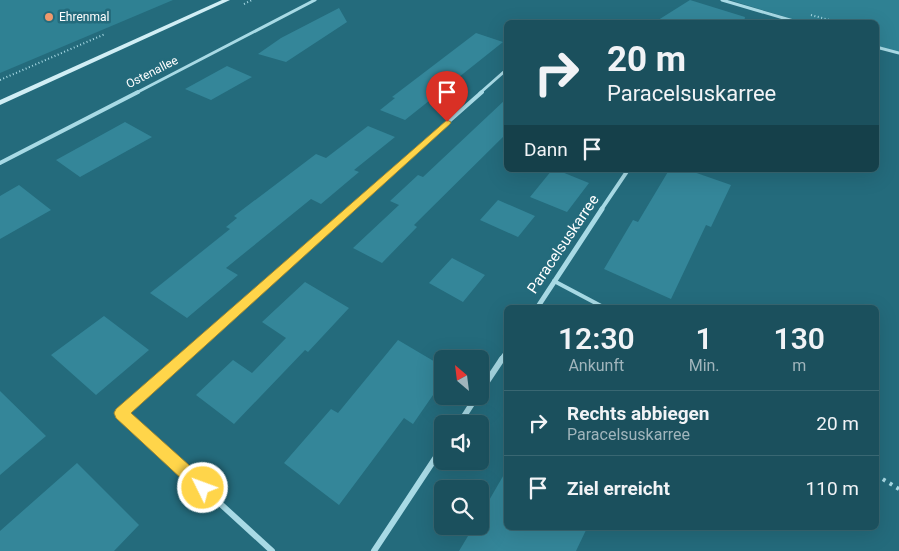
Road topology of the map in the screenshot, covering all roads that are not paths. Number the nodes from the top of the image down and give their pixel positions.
1 (226, 0) edge
2 (315, 0) edge
3 (722, 0) edge
4 (789, 20) edge
5 (879, 48) edge
6 (899, 54) edge
7 (504, 72) edge
8 (0, 103) edge
9 (0, 164) edge
10 (627, 172) edge
11 (554, 281) junction
12 (539, 305) edge
13 (599, 305) edge
14 (504, 356) edge
15 (489, 378) edge
16 (434, 460) edge
17 (272, 551) edge
18 (374, 551) edge

1 - 8 main road
2 - 9 street, Ostenallee
3 - 4 street
5 - 6 street
7 - 17 street
10 - 11 street, Paracelsuskarree
11 - 12 street, Paracelsuskarree
11 - 13 lane
14 - 15 street
16 - 18 street

